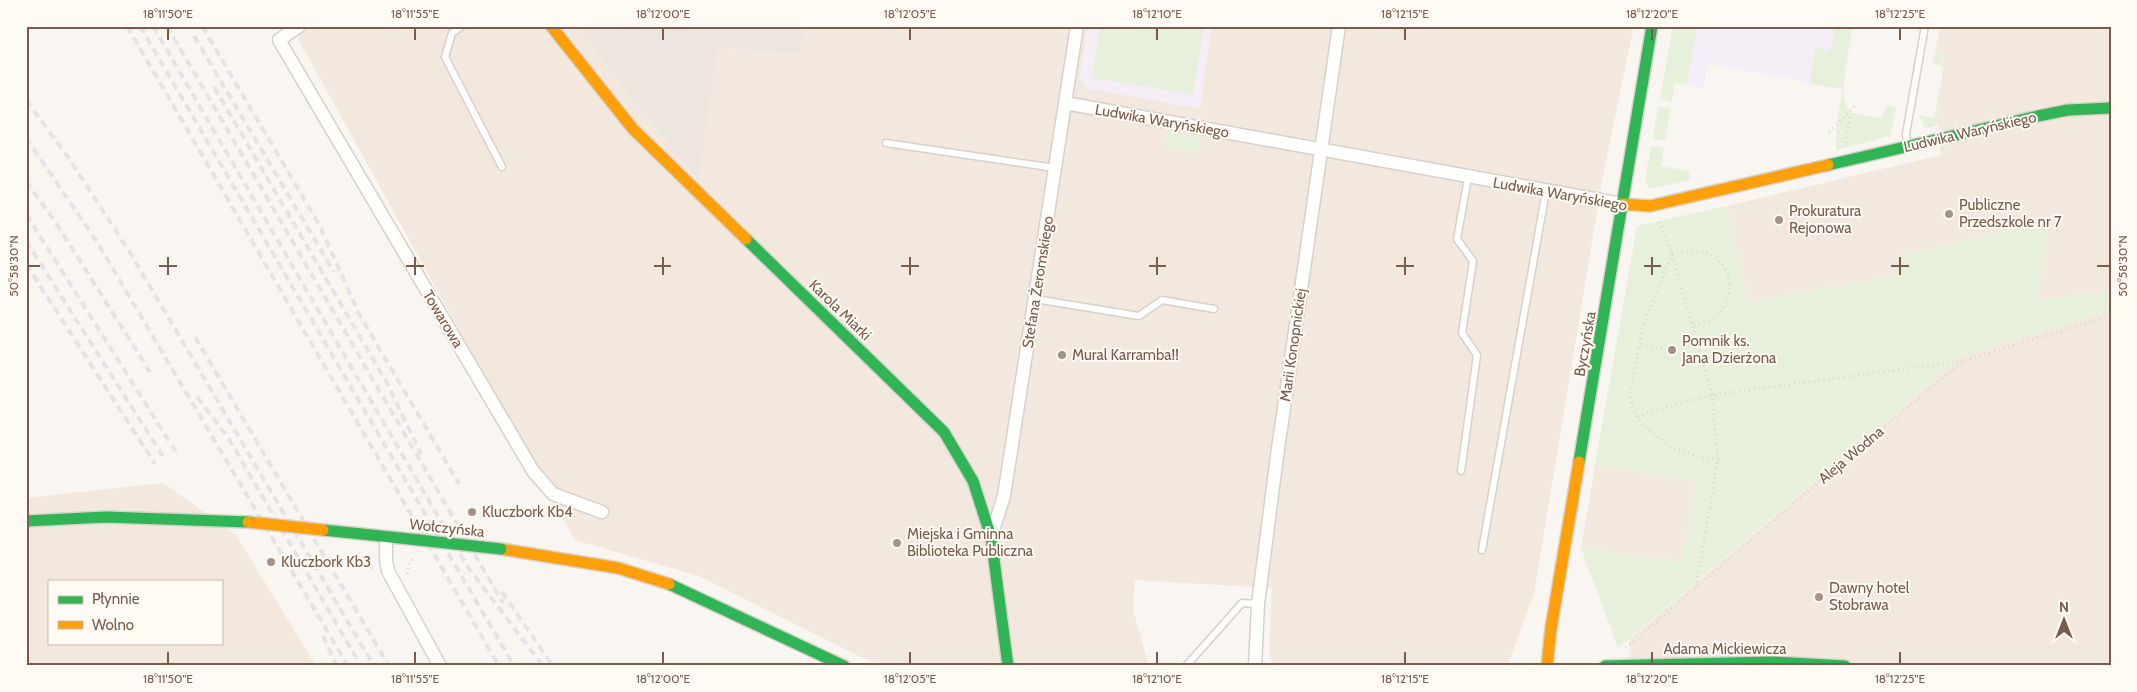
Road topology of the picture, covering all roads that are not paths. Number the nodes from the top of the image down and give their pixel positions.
1 (299, 26) edge
2 (462, 26) edge
3 (551, 26) edge
4 (1077, 26) edge
5 (1339, 26) edge
6 (1652, 26) edge
7 (1925, 26) edge
8 (1065, 103) junction
9 (2111, 108) edge
10 (886, 143) dead end
11 (1907, 146) junction
12 (1320, 150) junction
13 (502, 167) dead end
14 (1055, 168) junction
15 (1468, 178) junction
16 (1546, 191) junction
17 (1622, 204) junction
18 (1035, 299) junction
19 (1214, 309) dead end
20 (1461, 471) dead end
21 (602, 512) dead end
22 (26, 521) edge
23 (386, 536) junction
24 (991, 536) junction
25 (1482, 550) dead end
26 (1258, 604) junction
27 (440, 666) edge
28 (844, 666) edge
29 (1008, 666) edge
30 (1186, 666) edge
31 (1255, 666) edge
32 (1548, 666) edge
33 (1605, 666) edge
34 (1845, 666) edge

1 - 21 street, Towarowa
2 - 13 lane
3 - 24 street, Karola Miarki
4 - 8 street, Stefana Żeromskiego
5 - 12 street, Marii Konopnickiej
6 - 17 street, Byczyńska
7 - 11 lane
8 - 12 street, Ludwika Waryńskiego
8 - 14 street, Stefana Żeromskiego
9 - 11 street, Ludwika Waryńskiego
10 - 14 lane
11 - 17 street, Ludwika Waryńskiego
12 - 15 street, Ludwika Waryńskiego
12 - 26 street, Marii Konopnickiej
14 - 18 street, Stefana Żeromskiego
15 - 16 street, Ludwika Waryńskiego
15 - 20 lane
16 - 17 street, Ludwika Waryńskiego
16 - 25 lane
17 - 32 street, Byczyńska
18 - 19 lane
18 - 24 street, Stefana Żeromskiego
22 - 23 street, Wołczyńska, bridge
23 - 27 street
23 - 28 street, Wołczyńska, bridge
24 - 29 street, Karola Miarki
26 - 30 lane
26 - 31 street, Marii Konopnickiej
33 - 34 street, Adama Mickiewicza

